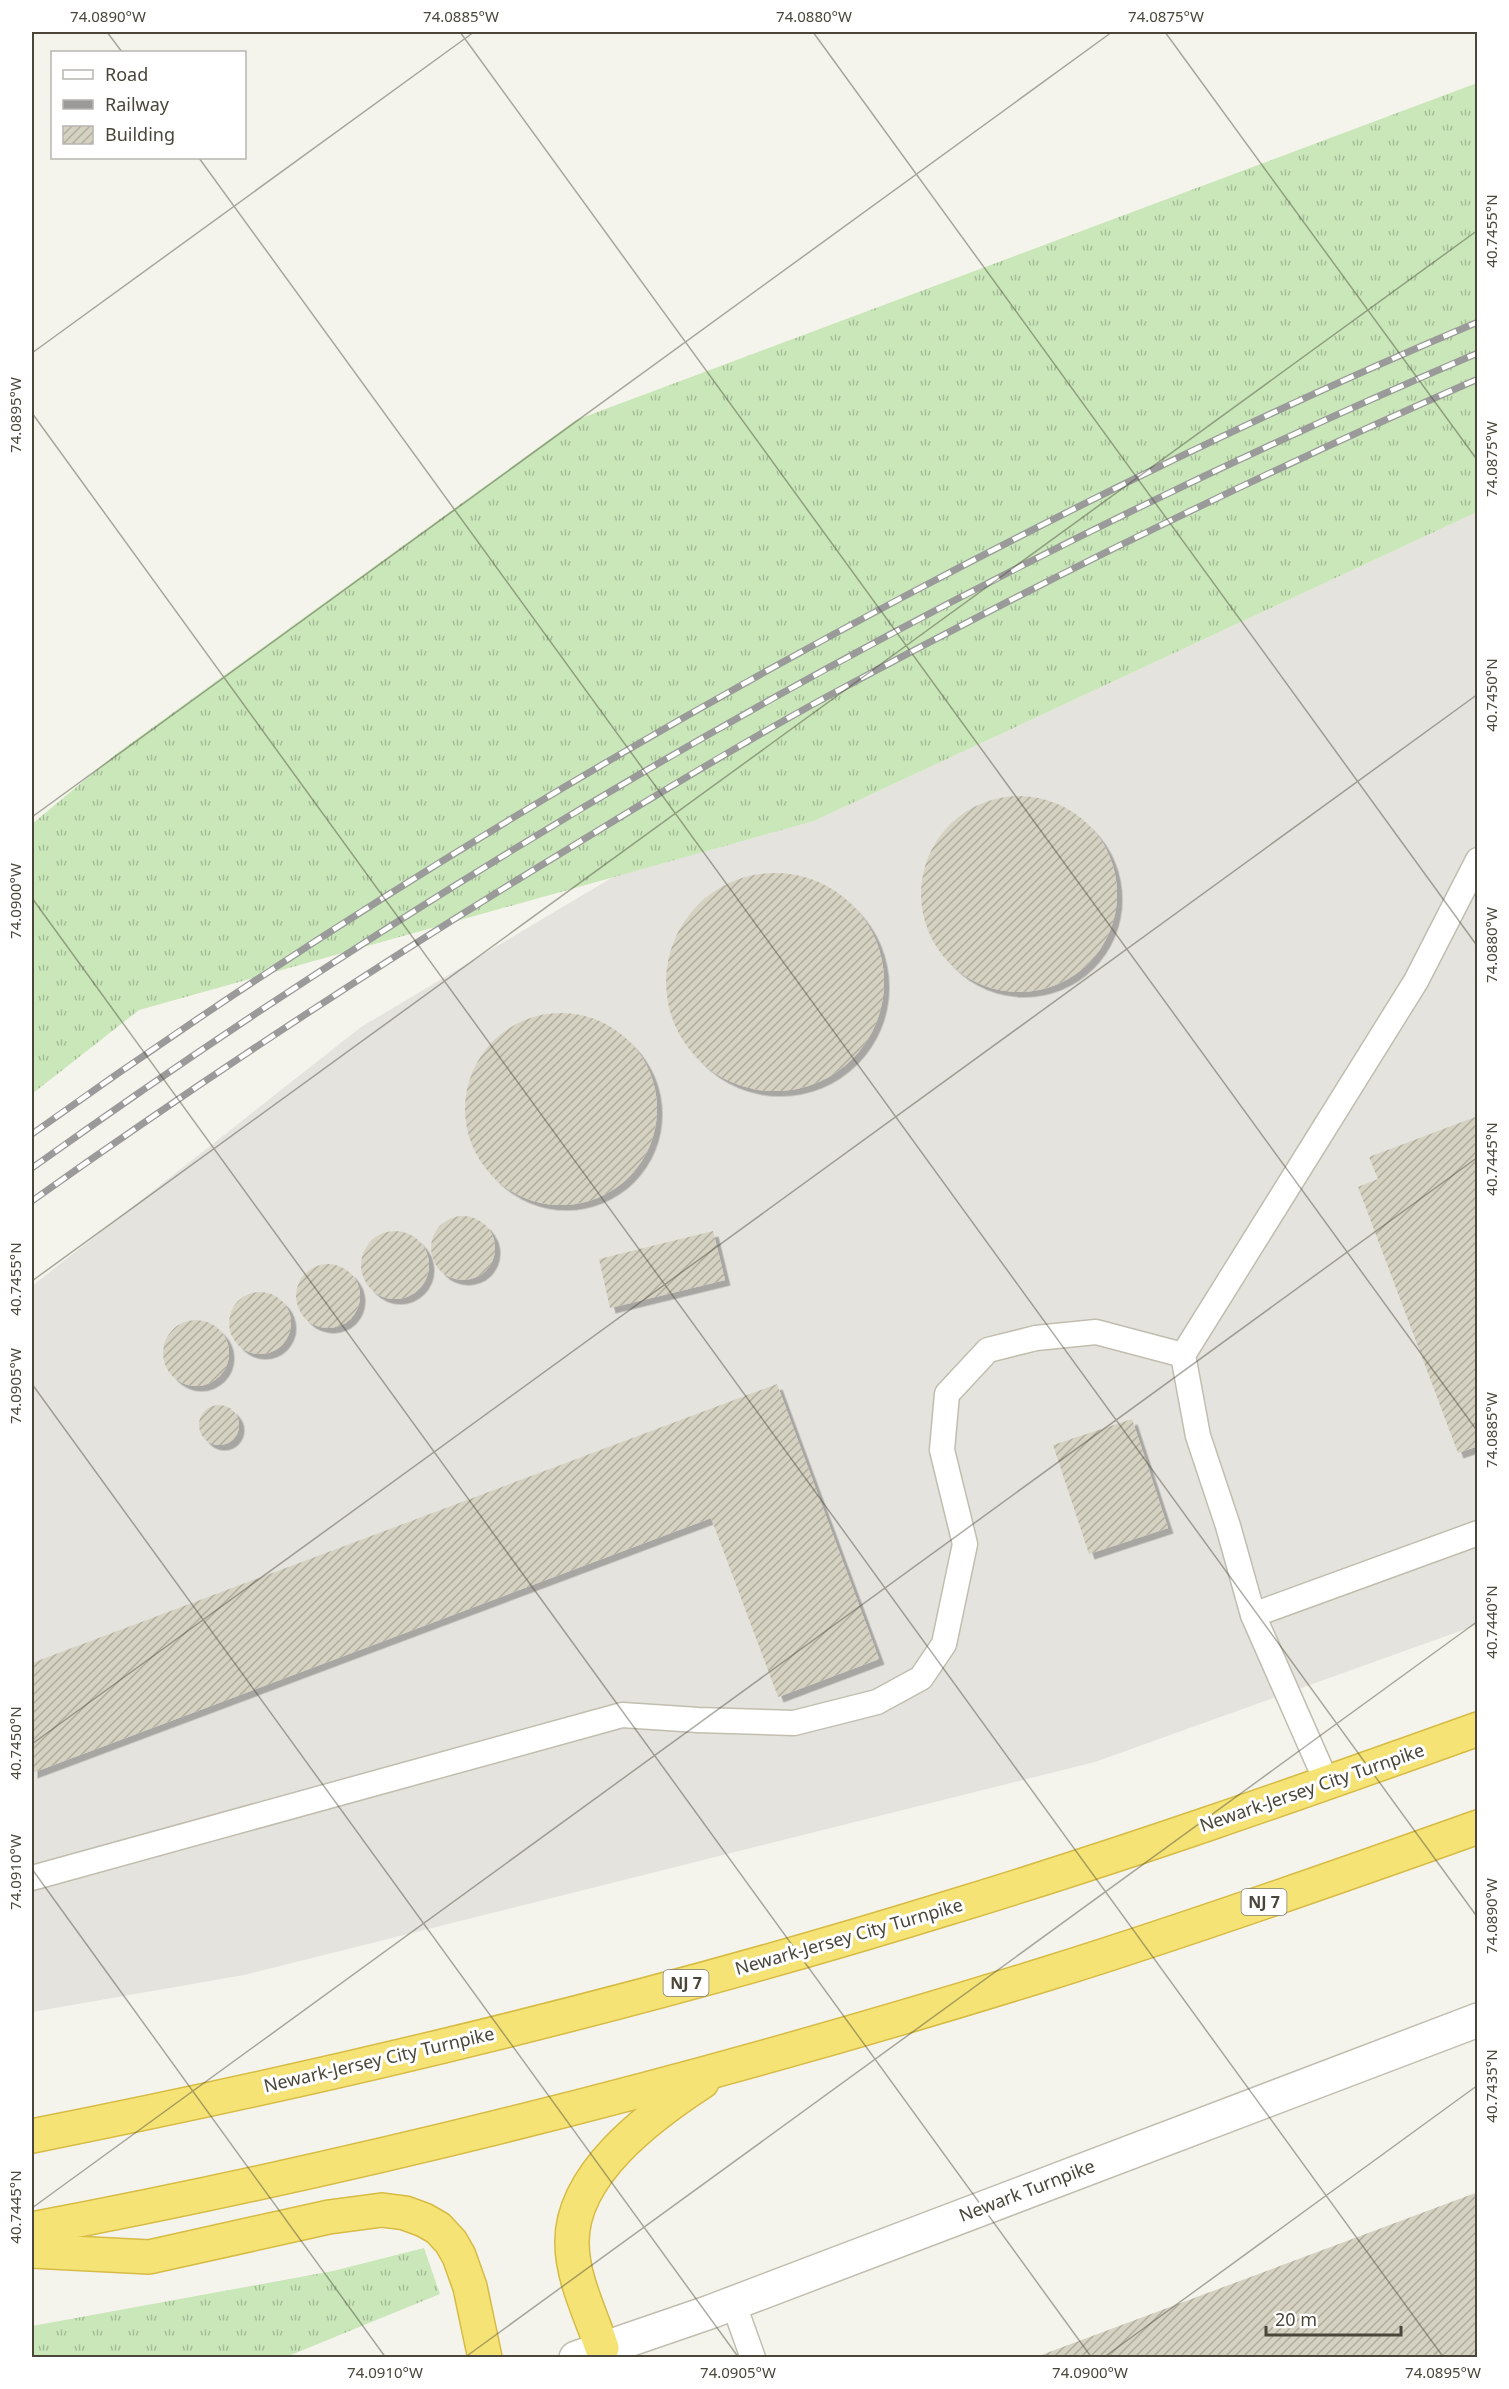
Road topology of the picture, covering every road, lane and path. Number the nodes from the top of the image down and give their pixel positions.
1 (1478, 860) edge
2 (1183, 1355) junction
3 (1478, 1533) edge
4 (1254, 1615) junction
5 (1478, 1729) edge
6 (1327, 1784) junction
7 (1478, 1827) edge
8 (32, 1878) edge
9 (1478, 2020) edge
10 (727, 2066) junction
11 (32, 2136) edge
12 (32, 2229) edge
13 (32, 2251) edge
14 (733, 2302) junction
15 (589, 2353) edge
16 (485, 2358) edge
17 (753, 2358) edge

1 - 2 lane
2 - 4 lane
2 - 8 lane
3 - 4 lane
4 - 6 lane
5 - 6 highway, Newark-Jersey City Turnpike / NJ 7
6 - 11 highway, Newark-Jersey City Turnpike / NJ 7
7 - 10 highway, NJ 7
9 - 14 street, Newark Turnpike
10 - 12 highway, NJ 7
10 - 15 highway
13 - 16 highway
14 - 15 street, Newark Turnpike
14 - 17 lane

